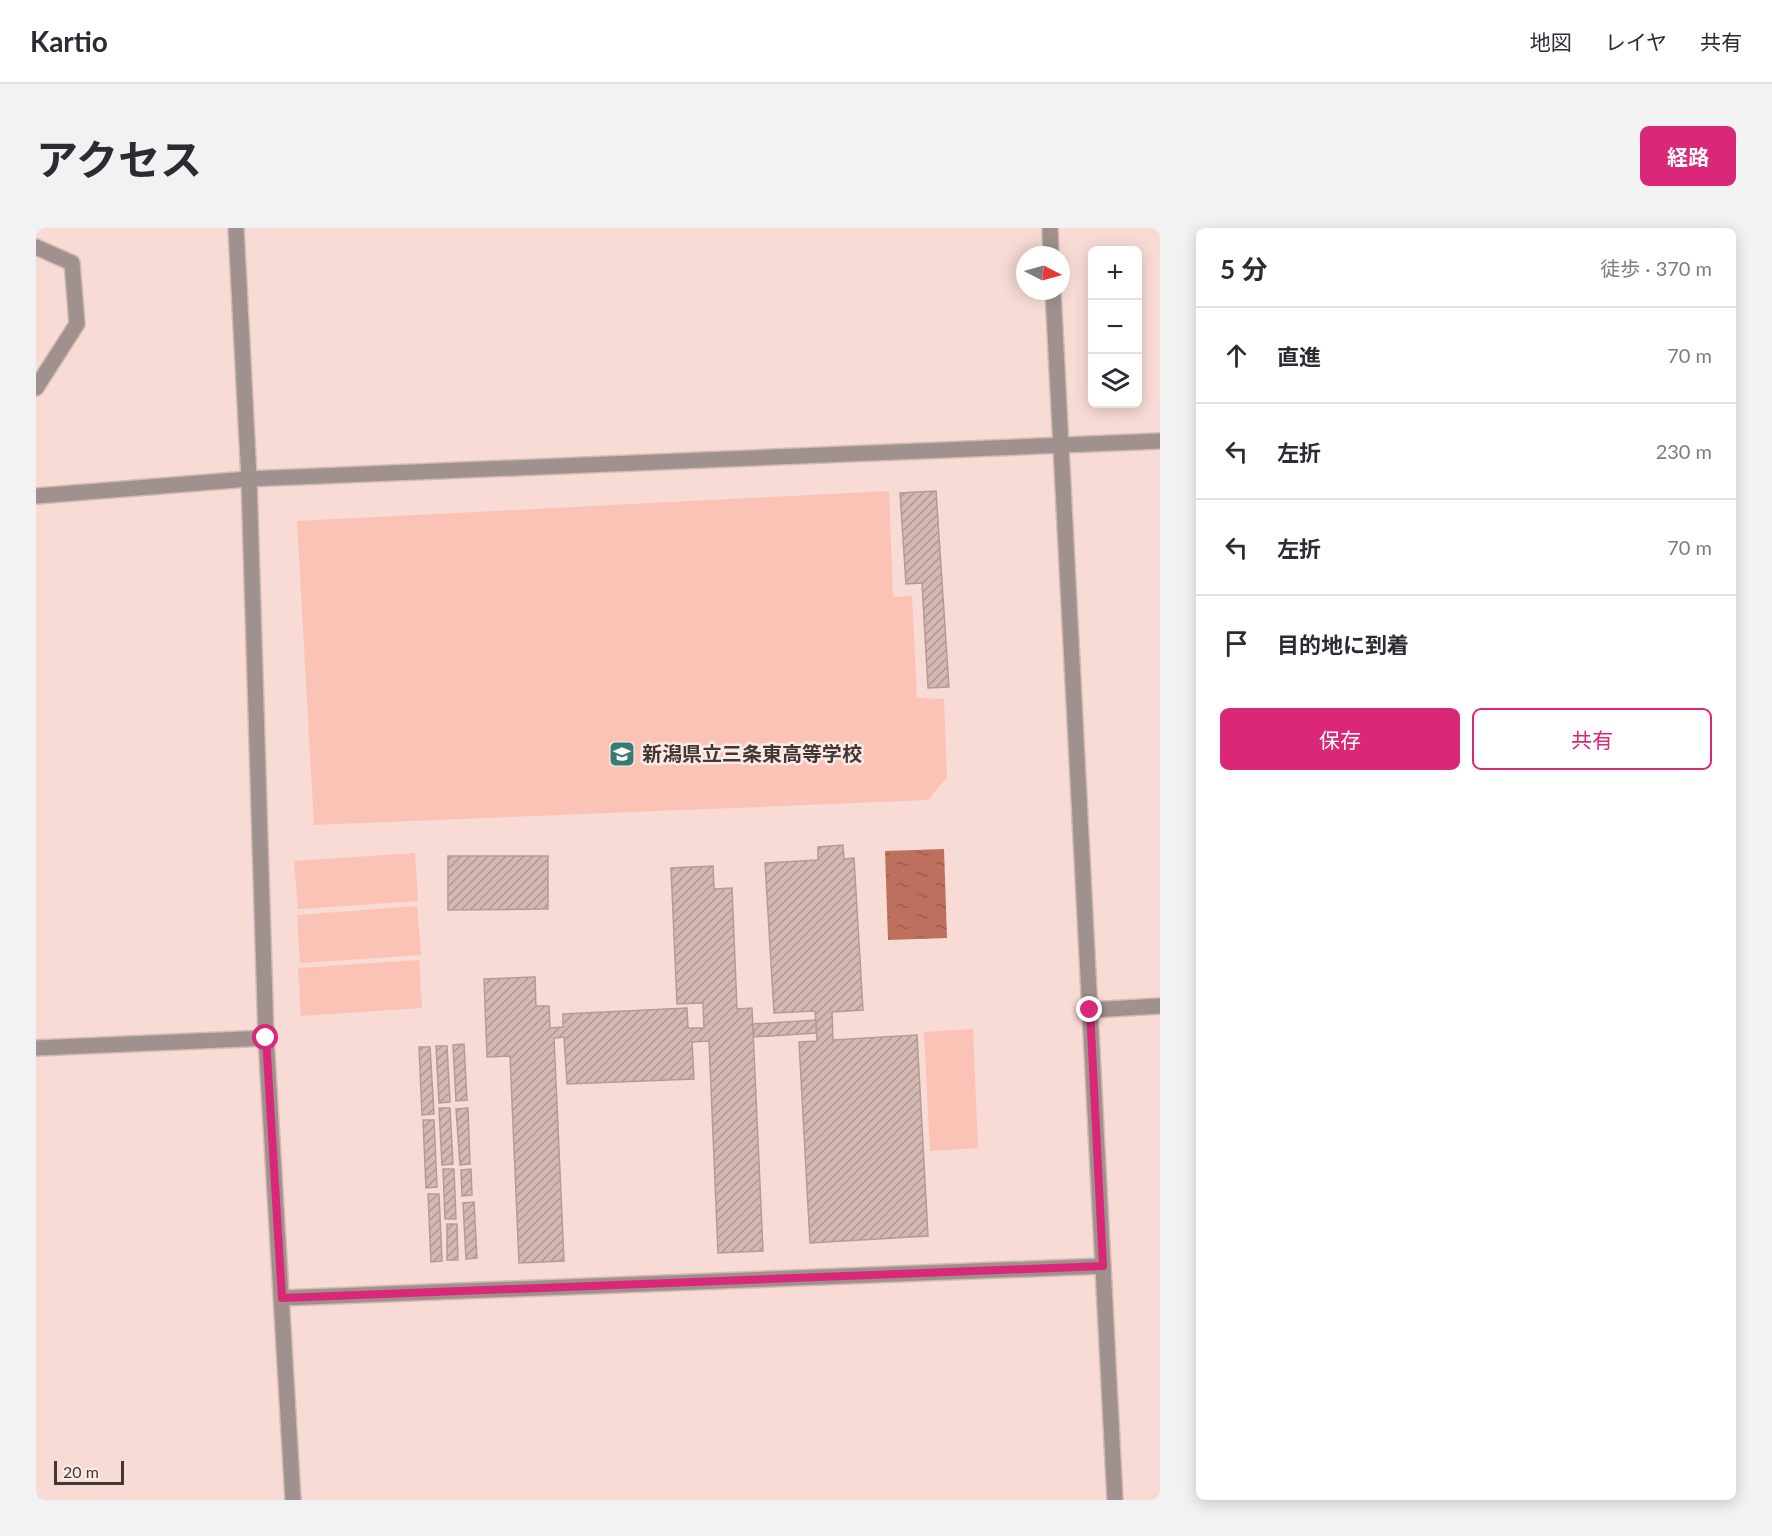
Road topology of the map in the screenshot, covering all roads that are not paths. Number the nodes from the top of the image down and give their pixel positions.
1 (236, 228) edge
2 (1050, 228) edge
3 (1051, 246) edge
4 (36, 247) edge
5 (1053, 300) edge
6 (36, 388) edge
7 (1160, 441) edge
8 (1061, 445) junction
9 (249, 479) junction
10 (36, 496) edge
11 (1160, 1006) edge
12 (1090, 1010) junction
13 (266, 1038) junction
14 (36, 1048) edge
15 (1103, 1266) junction
16 (282, 1298) junction
17 (293, 1500) edge
18 (1115, 1500) edge

1 - 9 street
2 - 3 street
4 - 6 street
5 - 8 street
7 - 8 street
8 - 9 street
8 - 12 street
9 - 10 street
9 - 13 street
11 - 12 street
12 - 15 street
13 - 14 street
13 - 16 street
15 - 16 street
15 - 18 street
16 - 17 street

